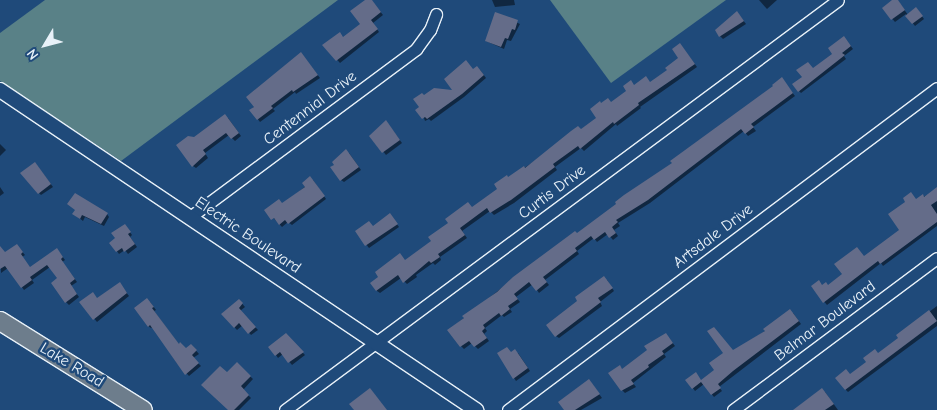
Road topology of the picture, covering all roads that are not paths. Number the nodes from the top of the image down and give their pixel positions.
1 (831, 2) edge
2 (436, 14) dead end
3 (937, 88) edge
4 (0, 90) edge
5 (190, 217) junction
6 (937, 258) edge
7 (0, 321) edge
8 (376, 343) junction
9 (143, 410) edge
10 (285, 410) edge
11 (476, 410) edge
12 (508, 410) edge
13 (733, 410) edge

1 - 8 street, Curtis Drive
2 - 5 street, Centennial Drive
3 - 12 street, Artsdale Drive
4 - 5 street, Electric Boulevard
5 - 8 street, Electric Boulevard
6 - 13 street, Belmar Boulevard
7 - 9 main road, Lake Road
8 - 10 street, Curtis Drive
8 - 11 street, Electric Boulevard

